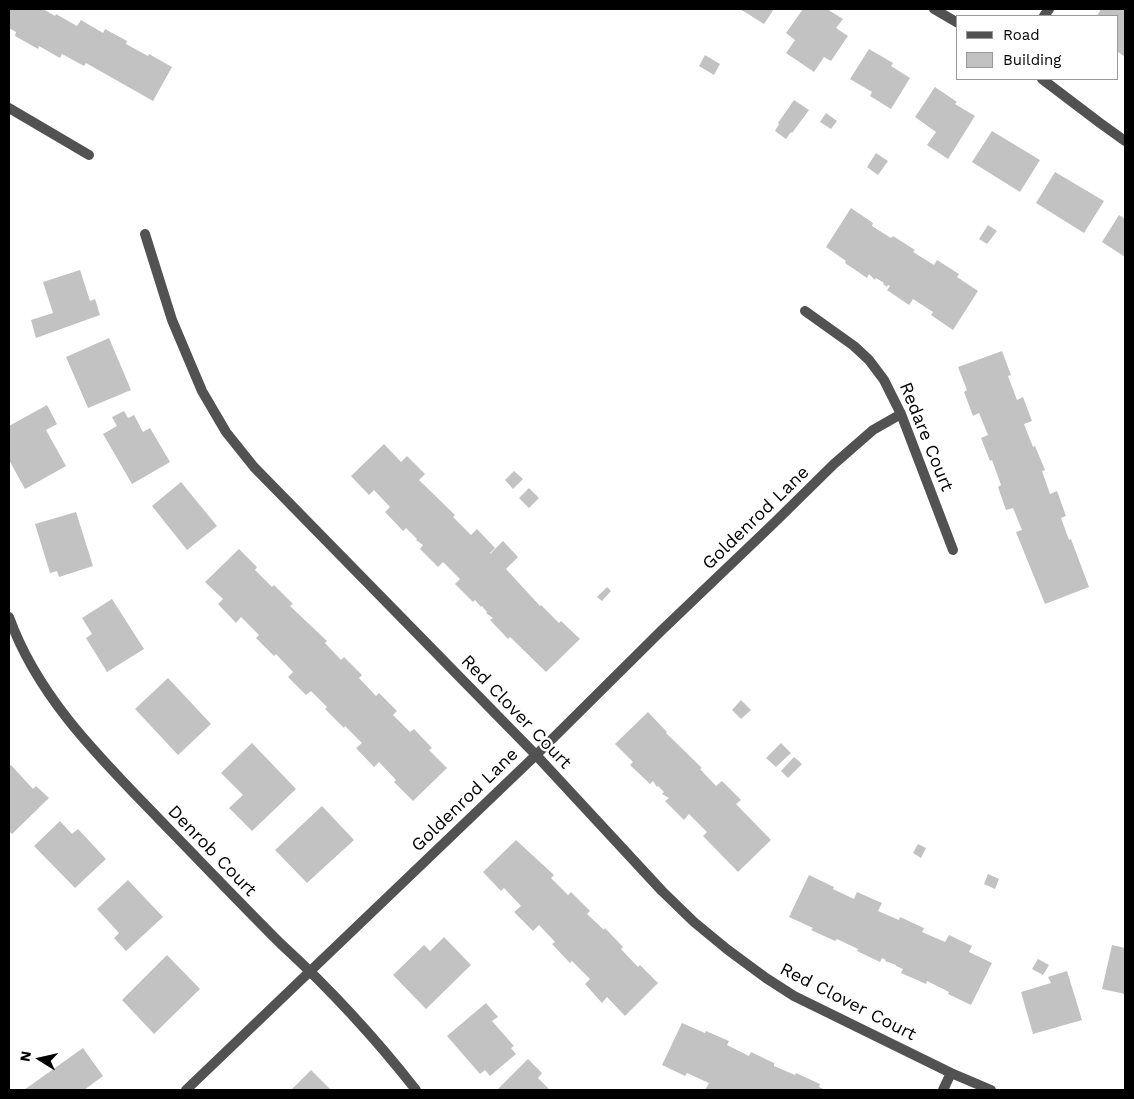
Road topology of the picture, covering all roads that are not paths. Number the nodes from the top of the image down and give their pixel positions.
1 (934, 9) edge
2 (956, 22) edge
3 (1043, 80) edge
4 (9, 108) edge
5 (1125, 141) edge
6 (89, 154) dead end
7 (145, 234) dead end
8 (805, 311) dead end
9 (900, 414) junction
10 (954, 550) dead end
11 (9, 617) edge
12 (536, 755) junction
13 (310, 971) junction
14 (951, 1073) junction
15 (186, 1090) edge
16 (416, 1090) edge
17 (943, 1090) edge
18 (991, 1090) edge

1 - 2 street
3 - 5 street
4 - 6 street
7 - 12 street, Red Clover Court
8 - 9 street, Redare Court
9 - 10 street, Redare Court
9 - 12 street, Goldenrod Lane
11 - 13 street, Denrob Court
12 - 13 street, Goldenrod Lane
12 - 14 street, Red Clover Court
13 - 15 street, Goldenrod Lane
13 - 16 street, Denrob Court
14 - 17 street
14 - 18 street, Red Clover Court

